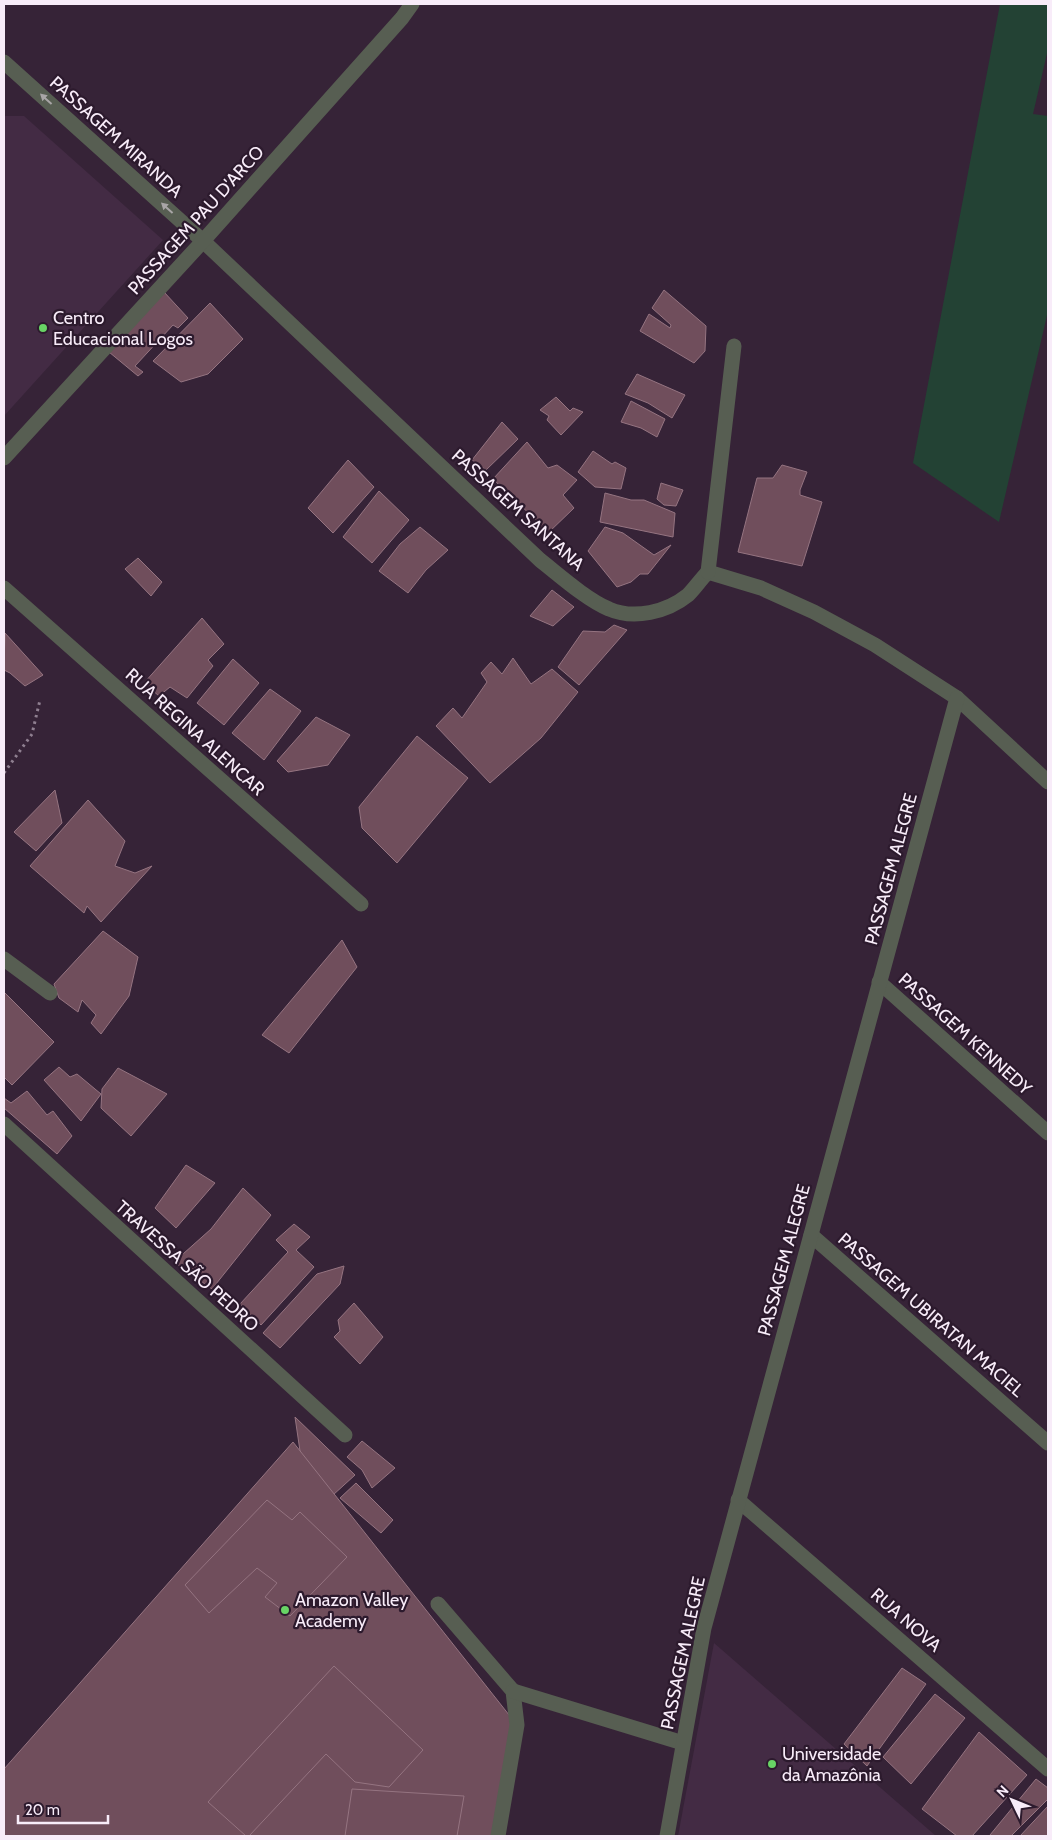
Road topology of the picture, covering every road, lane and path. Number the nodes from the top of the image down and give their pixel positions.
1 (412, 4) edge
2 (4, 62) edge
3 (203, 241) junction
4 (734, 346) dead end
5 (4, 458) edge
6 (708, 572) junction
7 (4, 588) edge
8 (957, 698) junction
9 (40, 700) dead end
10 (4, 773) edge
11 (1048, 782) edge
12 (361, 904) dead end
13 (4, 959) edge
14 (879, 982) junction
15 (50, 993) dead end
16 (4, 1124) edge
17 (1048, 1134) edge
18 (811, 1235) junction
19 (345, 1435) dead end
20 (1048, 1443) edge
21 (738, 1500) junction
22 (438, 1604) dead end
23 (513, 1691) junction
24 (683, 1743) junction
25 (1048, 1769) edge
26 (498, 1836) edge
27 (667, 1836) edge

1 - 3 street, PASSAGEM PAU D'ARCO
3 -> 2 street, PASSAGEM MIRANDA
3 - 5 street, PASSAGEM PAU D'ARCO
3 - 6 street, PASSAGEM SANTANA
4 - 6 street
6 - 8 street
7 - 12 street, RUA REGINA ALENCAR
8 - 11 street
8 - 14 street, PASSAGEM ALEGRE
9 - 10 path
13 - 15 street
14 - 17 street, PASSAGEM KENNEDY
14 - 18 street, PASSAGEM ALEGRE
16 - 19 street, TRAVESSA SÃO PEDRO
18 - 20 street, PASSAGEM UBIRATAN MACIEL
18 - 21 street, PASSAGEM ALEGRE
21 - 24 street, PASSAGEM ALEGRE
21 - 25 street, RUA NOVA
22 - 23 street
23 - 24 street
23 - 26 street
24 - 27 street, PASSAGEM ALEGRE

